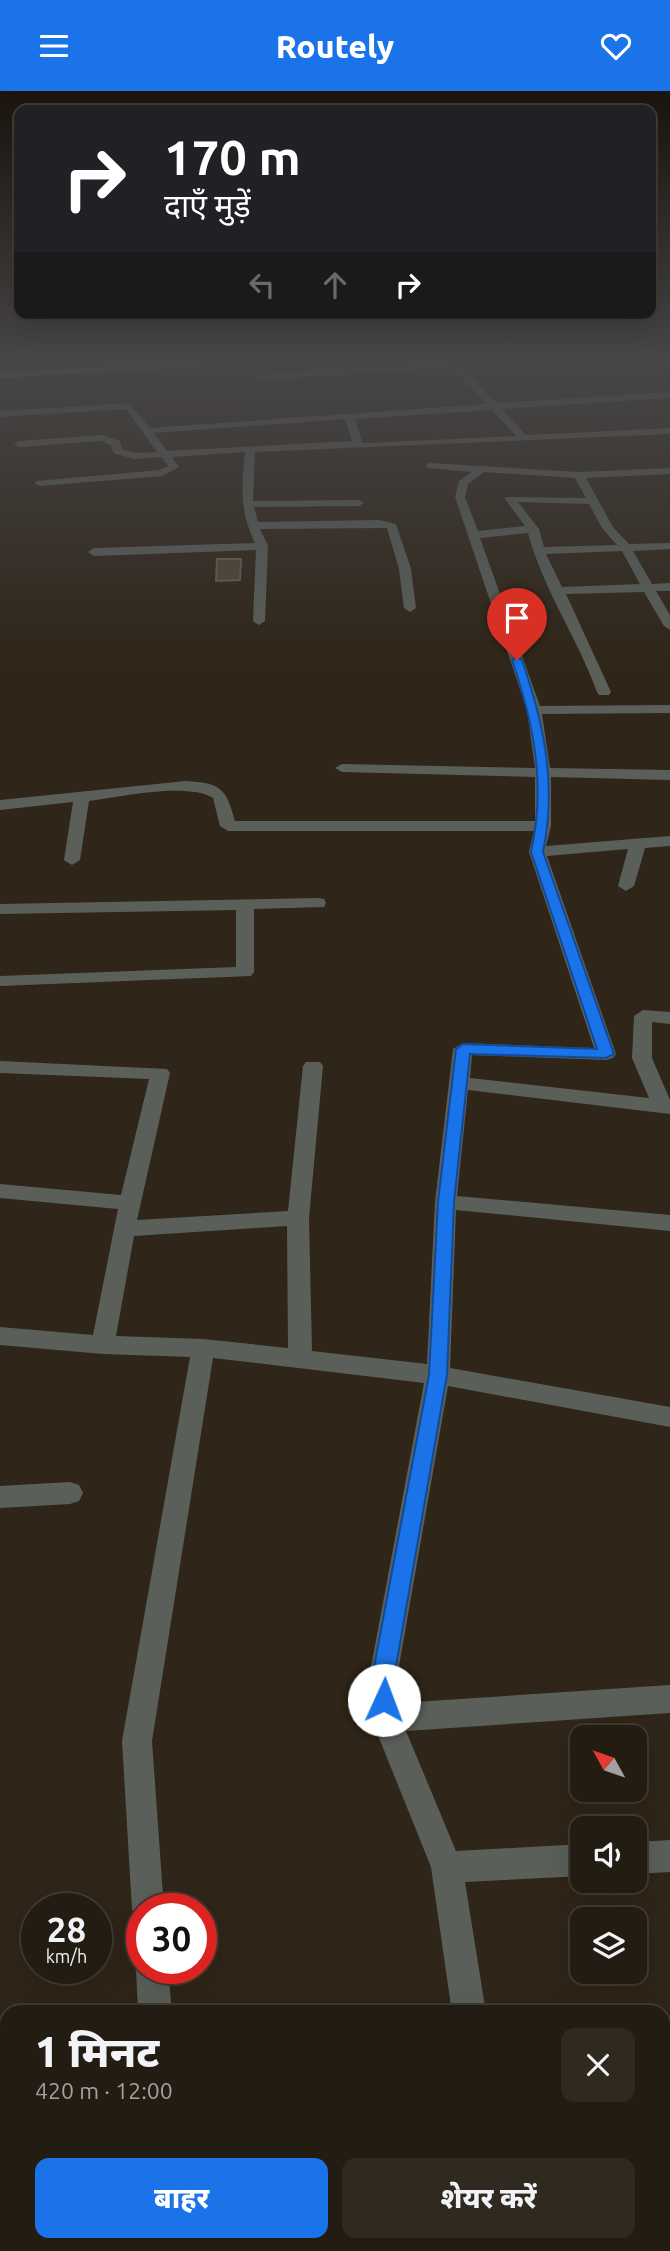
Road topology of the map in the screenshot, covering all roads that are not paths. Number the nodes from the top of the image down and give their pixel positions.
1 (172, 464) edge
2 (249, 464) edge
3 (431, 466) dead end
4 (480, 471) junction
5 (670, 471) edge
6 (579, 475) junction
7 (40, 483) dead end
8 (593, 501) junction
9 (359, 503) dead end
10 (246, 504) junction
11 (251, 526) junction
12 (533, 529) junction
13 (474, 535) junction
14 (262, 546) junction
15 (670, 546) edge
16 (625, 547) junction
17 (539, 551) junction
18 (94, 552) dead end
19 (670, 587) edge
20 (648, 588) junction
21 (557, 591) junction
22 (410, 608) dead end
23 (259, 621) dead end
24 (670, 627) edge
25 (604, 692) dead end
26 (670, 709) edge
27 (534, 711) junction
28 (342, 768) dead end
29 (543, 770) junction
30 (670, 775) edge
31 (82, 795) junction
32 (0, 804) edge
33 (543, 825) junction
34 (670, 841) edge
35 (638, 844) junction
36 (537, 852) junction
37 (72, 860) dead end
38 (626, 886) dead end
39 (318, 903) dead end
40 (245, 904) junction
41 (0, 909) edge
42 (0, 981) edge
43 (670, 1018) edge
44 (313, 1066) dead end
45 (0, 1067) edge
46 (460, 1083) junction
47 (666, 1106) edge
48 (0, 1191) edge
49 (446, 1202) junction
50 (130, 1203) junction
51 (298, 1218) junction
52 (670, 1223) edge
53 (124, 1229) junction
54 (0, 1336) edge
55 (103, 1345) junction
56 (203, 1348) junction
57 (300, 1359) junction
58 (438, 1375) junction
59 (670, 1416) edge
60 (70, 1493) dead end
61 (0, 1497) edge
62 (670, 1699) edge
63 (386, 1718) junction
64 (670, 1856) edge
65 (647, 1857) edge
66 (570, 1861) edge
67 (447, 1867) junction
68 (147, 1893) edge
69 (153, 1984) edge
70 (154, 2005) edge
71 (468, 2005) edge

1 - 7 street
2 - 10 street
3 - 4 street
4 - 6 street
4 - 13 street
5 - 6 street
6 - 8 street
8 - 12 street
8 - 16 street
9 - 10 street
10 - 11 street
11 - 14 street
11 - 22 street
12 - 13 street
12 - 17 street
13 - 27 street
14 - 18 street
14 - 23 street
15 - 16 street
16 - 17 street
16 - 20 street
17 - 21 street
19 - 20 street
20 - 21 street
20 - 24 street
21 - 25 street
26 - 27 street
27 - 29 street
28 - 29 street
29 - 30 street
29 - 33 street
31 - 32 street
31 - 33 street
31 - 37 street
33 - 36 street
34 - 35 street
35 - 36 street
35 - 38 street
36 - 46 street
39 - 40 street
40 - 41 street
40 - 42 street
43 - 47 street
44 - 51 street
45 - 50 street
46 - 47 street
46 - 49 street
48 - 50 street
49 - 52 street
49 - 58 street
50 - 53 street
51 - 53 street
51 - 57 street
53 - 55 street
54 - 55 street
55 - 56 street
56 - 57 street
56 - 68 street
57 - 58 street
58 - 59 street
58 - 63 street
60 - 61 street
62 - 63 street
63 - 67 street
64 - 65 street
66 - 67 street
67 - 71 street
69 - 70 street

